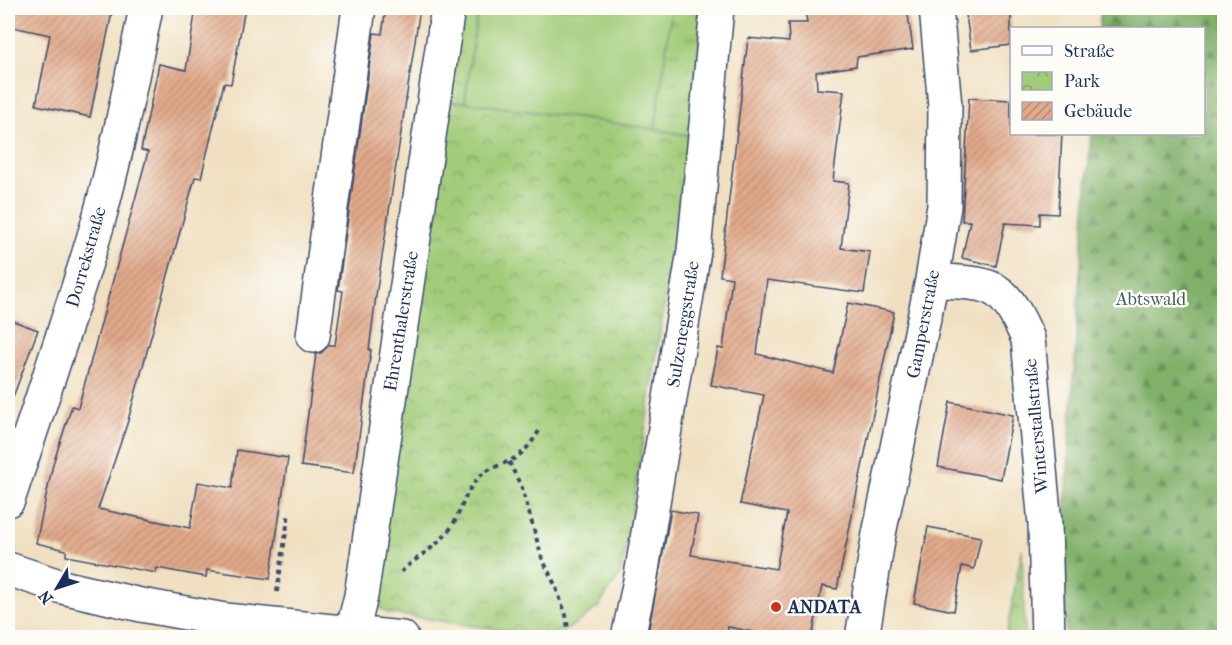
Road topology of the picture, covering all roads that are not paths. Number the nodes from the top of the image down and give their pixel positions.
1 (146, 8) edge
2 (359, 8) edge
3 (448, 8) edge
4 (717, 8) edge
5 (936, 8) edge
6 (932, 280) junction
7 (313, 336) dead end
8 (8, 500) edge
9 (8, 568) edge
10 (352, 633) junction
11 (402, 638) edge
12 (628, 638) edge
13 (862, 638) edge
14 (1048, 638) edge

1 - 8 street, Dorrekstraße
2 - 7 street
3 - 10 street, Ehrenthalerstraße
4 - 12 street, Sulzeneggstraße
5 - 6 street, Gamperstraße
6 - 13 street, Gamperstraße
6 - 14 street, Winterstallstraße
9 - 10 street
10 - 11 street

